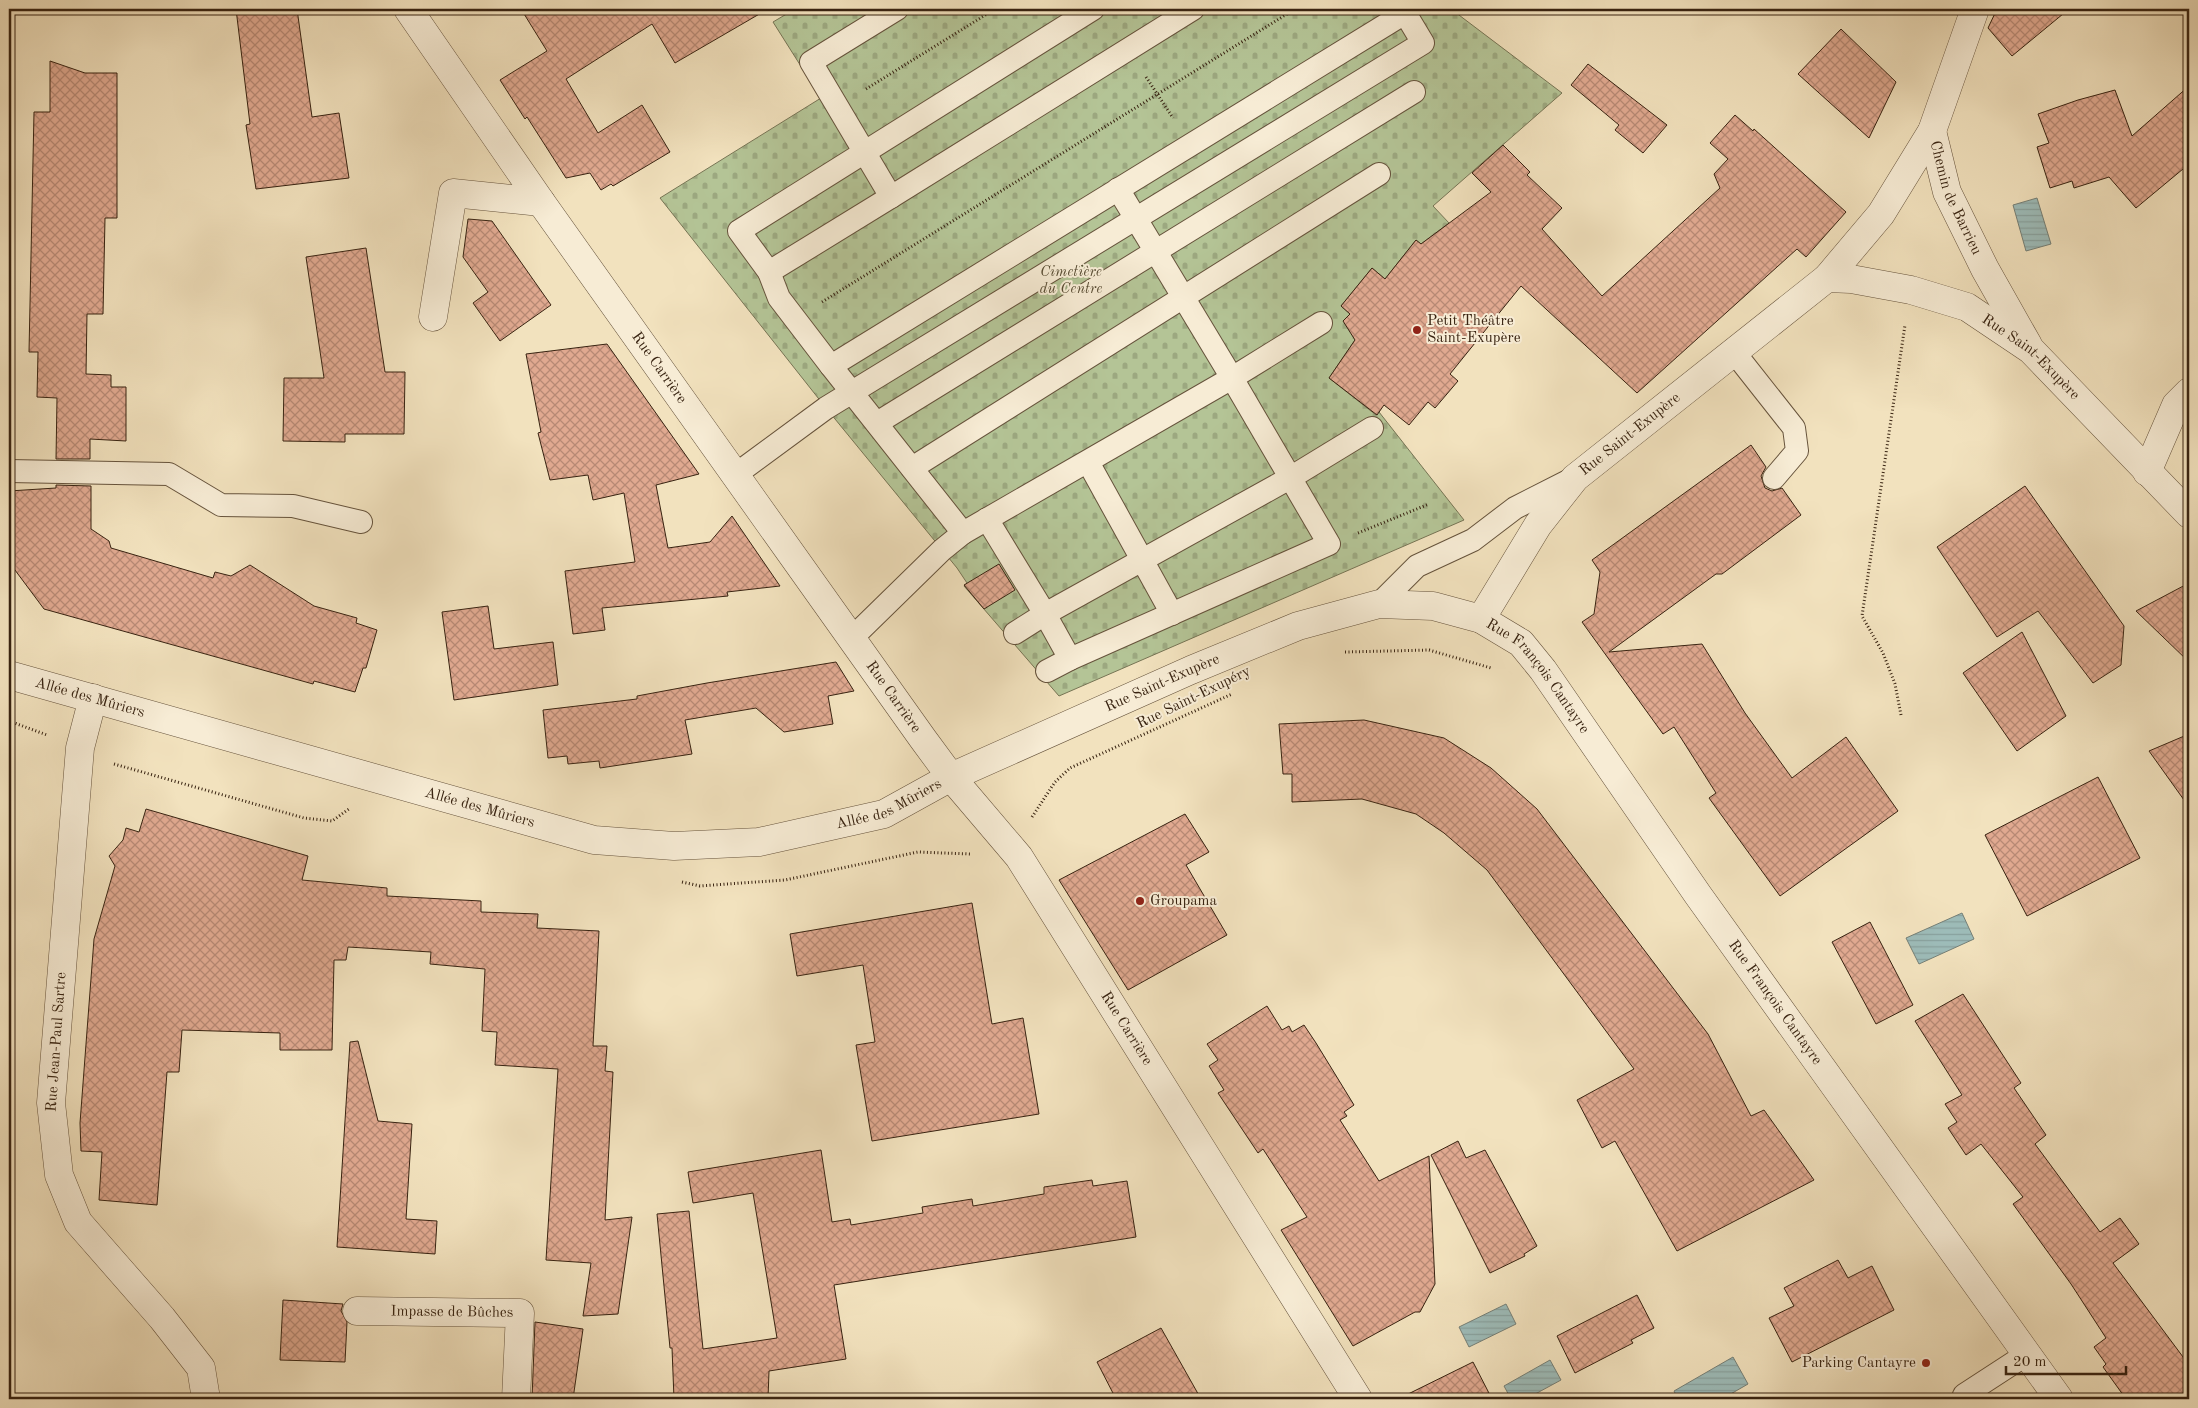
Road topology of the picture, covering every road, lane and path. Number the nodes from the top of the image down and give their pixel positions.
1 (408, 9) edge
2 (897, 9) edge
3 (995, 9) edge
4 (1092, 9) edge
5 (1193, 9) edge
6 (1295, 9) edge
7 (1974, 9) edge
8 (1129, 49) junction
9 (1414, 92) dead end
10 (1157, 94) junction
11 (838, 107) junction
12 (1932, 132) junction
13 (1190, 145) junction
14 (865, 152) junction
15 (1379, 174) dead end
16 (1118, 190) junction
17 (891, 197) junction
18 (541, 202) junction
19 (1136, 220) junction
20 (1155, 251) junction
21 (769, 272) junction
22 (1827, 278) junction
23 (1184, 298) junction
24 (433, 317) dead end
25 (795, 319) junction
26 (1322, 323) dead end
27 (2031, 350) junction
28 (1734, 352) junction
29 (1899, 360) dead end
30 (831, 366) junction
31 (1232, 378) junction
32 (2189, 392) edge
33 (853, 393) junction
34 (877, 423) junction
35 (1372, 428) dead end
36 (1088, 462) junction
37 (912, 468) junction
38 (9, 471) edge
39 (2147, 472) junction
40 (736, 475) junction
41 (1290, 478) junction
42 (1575, 478) junction
43 (1774, 478) dead end
44 (1430, 504) dead end
45 (2189, 514) edge
46 (987, 519) junction
47 (361, 522) dead end
48 (963, 533) junction
49 (1329, 544) junction
50 (1143, 560) junction
51 (1379, 604) junction
52 (1046, 614) junction
53 (1172, 614) junction
54 (1481, 619) junction
55 (1015, 633) dead end
56 (852, 638) junction
57 (1429, 650) dead end
58 (1336, 654) dead end
59 (1070, 659) junction
60 (1047, 671) dead end
61 (9, 675) edge
62 (1239, 690) dead end
63 (93, 698) junction
64 (1901, 715) dead end
65 (951, 777) junction
66 (1003, 840) junction
67 (357, 1311) dead end
68 (2027, 1354) junction
69 (206, 1399) edge
70 (516, 1399) edge
71 (1358, 1399) edge
72 (1966, 1399) edge
73 (2059, 1399) edge

1 - 18 street, Rue Carrière
2 - 11 lane
3 - 11 path
4 - 14 lane
5 - 8 lane
6 - 10 path
7 - 12 street, Chemin de Barrieu
8 - 10 path
8 - 17 lane
9 - 20 lane
10 - 13 path
10 - 25 path
11 - 14 lane
12 - 22 street, Rue Saint-Exupère
12 - 27 street, Chemin de Barrieu
13 - 16 lane
13 - 19 lane
14 - 17 lane
14 - 21 lane
15 - 23 lane
16 - 19 lane
16 - 30 lane
17 - 21 lane
18 - 24 street
18 - 40 street, Rue Carrière
19 - 20 lane
19 - 33 lane
20 - 23 lane
20 - 34 lane
21 - 25 lane
22 - 27 street, Rue Saint-Exupère
22 - 28 street, Rue Saint-Exupère
23 - 31 lane
23 - 37 lane
25 - 30 lane
26 - 31 lane
27 - 39 street, Rue Saint-Exupère
28 - 42 street, Rue Saint-Exupère
28 - 43 lane
29 - 64 path
30 - 33 lane
31 - 36 lane
31 - 41 lane
32 - 39 street
33 - 34 lane
33 - 40 lane
34 - 37 lane
35 - 41 lane
36 - 46 lane
36 - 50 lane
37 - 48 lane
38 - 47 lane
39 - 45 street, Rue Saint-Exupère
40 - 56 street, Rue Carrière
41 - 49 lane
41 - 50 lane
42 - 51 lane, Rue Saint-Exupère
42 - 54 street, Rue Saint-Exupère
44 - 49 path
46 - 48 lane
46 - 52 lane
48 - 56 lane
49 - 53 lane
50 - 52 lane
50 - 53 lane
51 - 54 street, Rue Saint-Exupère
51 - 65 street, Rue Saint-Exupère
52 - 55 lane
52 - 59 lane
53 - 59 lane
54 - 68 street, Rue François Cantayre
56 - 65 street, Rue Carrière
57 - 58 path
59 - 60 lane
61 - 63 street, Allée des Mûriers
62 - 66 path, Rue Saint-Exupéry
63 - 65 street, Allée des Mûriers
63 - 69 street, Rue Jean-Paul Sartre
65 - 66 street, Rue Carrière
66 - 71 street, Rue Carrière
67 - 70 street, Impasse de Bûches
68 - 72 lane
68 - 73 street, Rue François Cantayre

